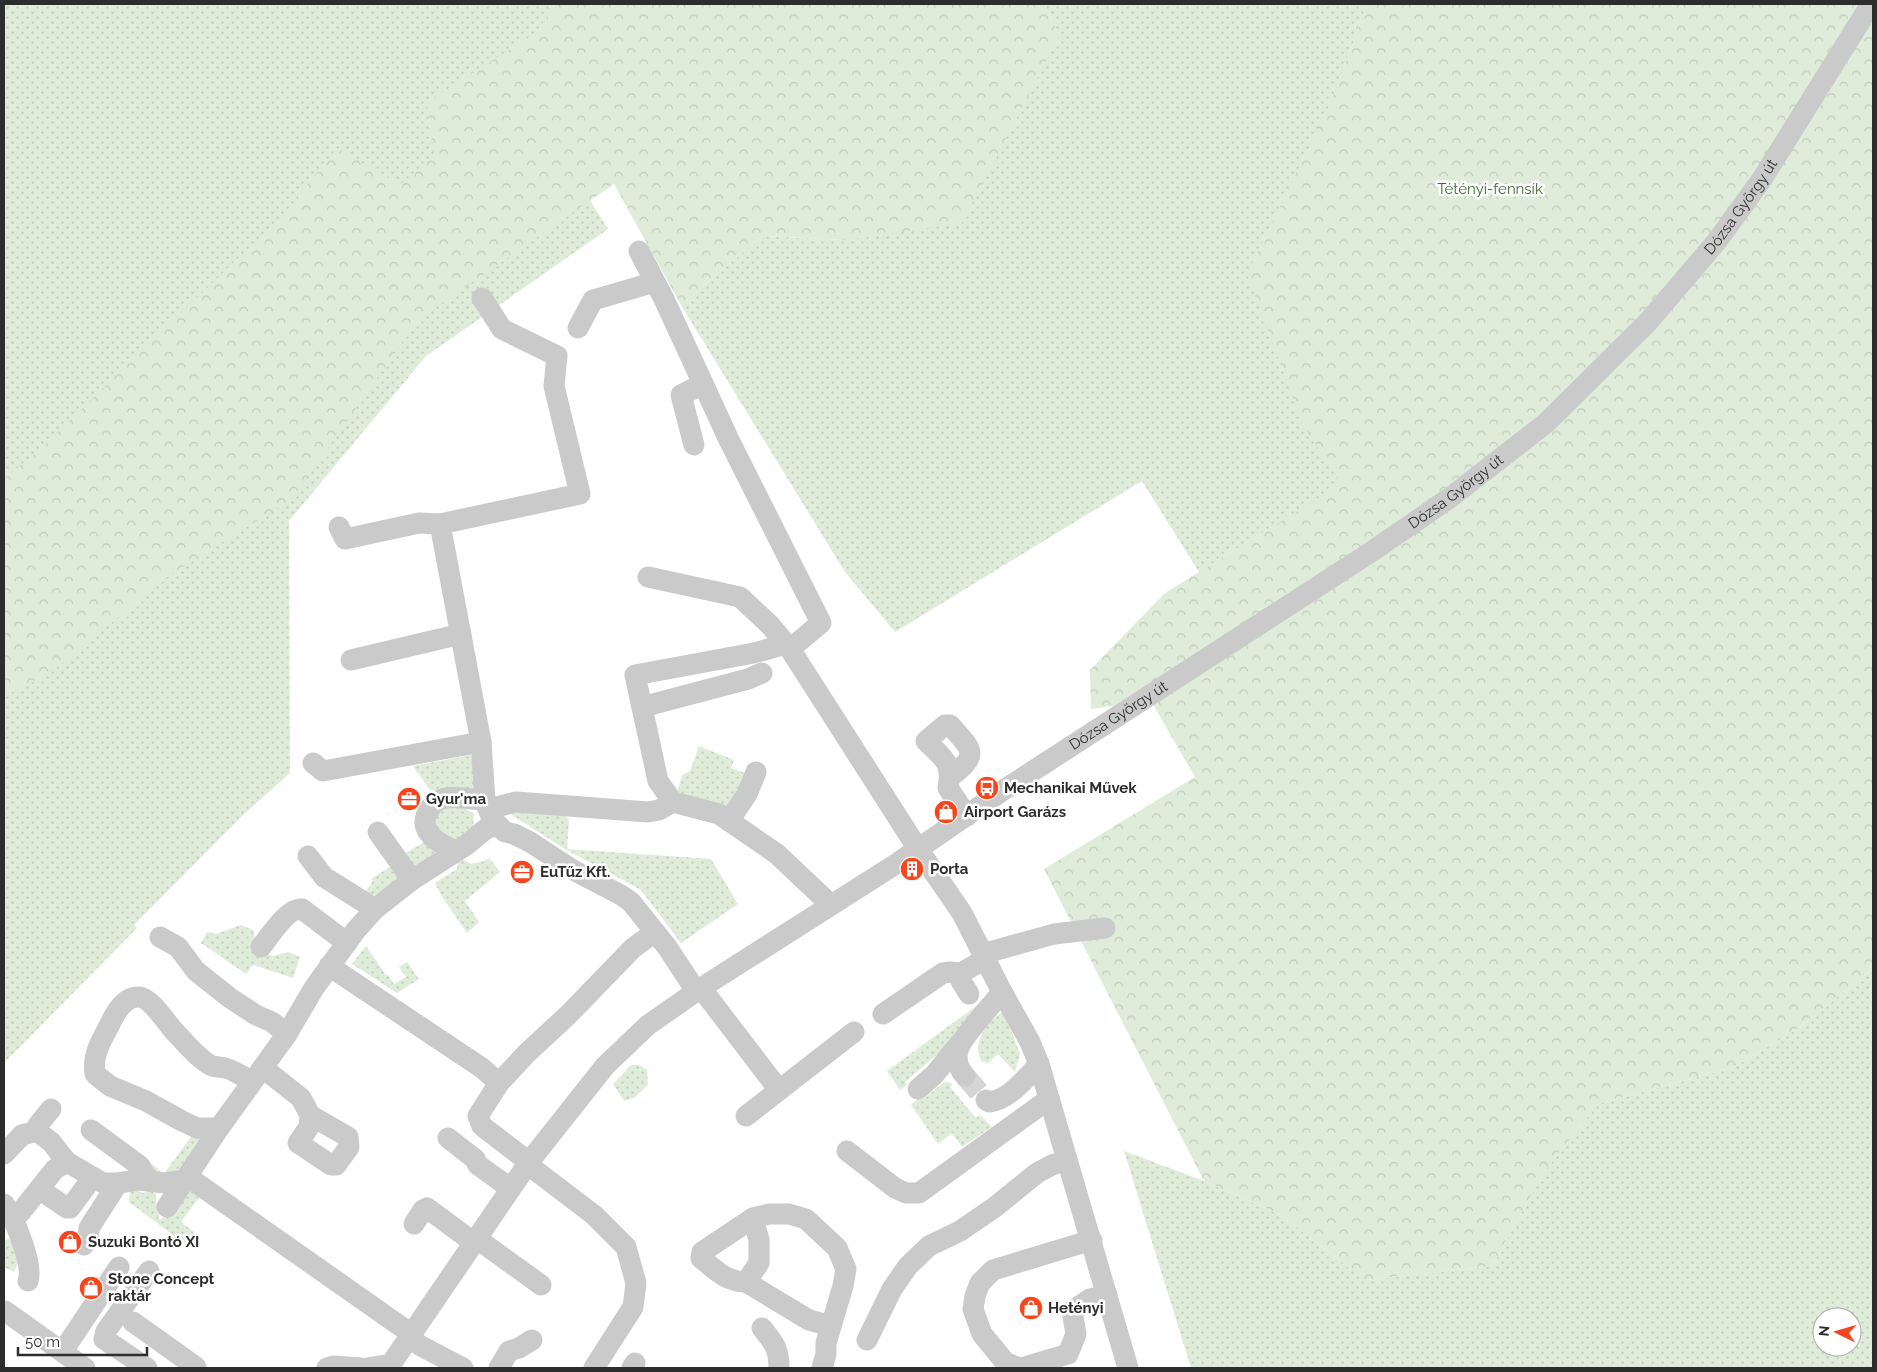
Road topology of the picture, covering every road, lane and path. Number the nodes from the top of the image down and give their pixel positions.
1 (1871, 4) edge
2 (640, 251) dead end
3 (655, 282) junction
4 (482, 298) dead end
5 (578, 328) dead end
6 (703, 384) junction
7 (694, 445) dead end
8 (440, 524) junction
9 (339, 527) dead end
10 (648, 577) dead end
11 (461, 634) junction
12 (788, 646) junction
13 (351, 660) dead end
14 (762, 673) dead end
15 (642, 706) junction
16 (481, 742) junction
17 (312, 763) dead end
18 (756, 772) dead end
19 (950, 777) dead end
20 (673, 802) junction
21 (490, 812) junction
22 (967, 816) junction
23 (729, 821) junction
24 (378, 832) dead end
25 (918, 849) junction
26 (456, 851) junction
27 (308, 856) dead end
28 (412, 880) junction
29 (831, 905) junction
30 (374, 909) junction
31 (1105, 928) dead end
32 (655, 932) junction
33 (160, 937) dead end
34 (347, 942) junction
35 (261, 948) dead end
36 (983, 957) junction
37 (329, 966) junction
38 (961, 973) junction
39 (698, 989) junction
40 (1002, 992) junction
41 (969, 994) dead end
42 (883, 1014) dead end
43 (854, 1032) dead end
44 (287, 1034) junction
45 (961, 1041) junction
46 (1039, 1064) junction
47 (257, 1075) junction
48 (965, 1076) tunnel mouth
49 (499, 1083) junction
50 (918, 1089) dead end
51 (779, 1090) junction
52 (1049, 1099) junction
53 (986, 1100) dead end
54 (51, 1109) dead end
55 (310, 1115) dead end
56 (746, 1116) dead end
57 (219, 1128) junction
58 (91, 1130) dead end
59 (37, 1131) junction
60 (448, 1138) dead end
61 (847, 1151) dead end
62 (4, 1154) edge
63 (1067, 1160) junction
64 (67, 1162) junction
65 (528, 1163) junction
66 (93, 1177) junction
67 (187, 1178) junction
68 (150, 1181) junction
69 (118, 1183) junction
70 (510, 1188) junction
71 (48, 1195) dead end
72 (167, 1207) dead end
73 (8, 1209) edge
74 (753, 1218) junction
75 (414, 1224) dead end
76 (474, 1240) junction
77 (1092, 1240) junction
78 (84, 1245) dead end
79 (119, 1267) dead end
80 (149, 1271) dead end
81 (28, 1281) dead end
82 (746, 1282) junction
83 (541, 1285) dead end
84 (1107, 1295) junction
85 (5, 1311) dead end
86 (831, 1326) junction
87 (762, 1328) dead end
88 (411, 1336) junction
89 (532, 1340) dead end
90 (867, 1340) dead end
91 (63, 1351) junction
92 (140, 1363) edge
93 (391, 1366) edge
94 (196, 1367) edge
95 (85, 1368) edge
96 (367, 1368) edge
97 (463, 1368) edge
98 (499, 1368) edge
99 (594, 1368) edge
100 (779, 1368) edge
101 (822, 1368) edge
102 (1020, 1368) edge
103 (1128, 1368) edge

1 - 22 street, Dózsa György út
2 - 3 street
3 - 5 street
3 - 6 street
4 - 8 street
6 - 7 street
6 - 12 street
8 - 9 street
8 - 11 street
10 - 12 street
11 - 13 street
11 - 16 street
12 - 15 street
12 - 25 street
14 - 15 street
15 - 20 street
16 - 17 street
16 - 21 street
18 - 23 street
19 - 22 street
20 - 21 street
20 - 23 street
21 - 26 street
21 - 26 street
21 - 32 street
22 - 25 street, Dózsa György út
23 - 29 street
24 - 28 street
25 - 29 street, Dózsa György út
25 - 36 street
26 - 28 street
27 - 30 street
28 - 30 street
29 - 39 street, Dózsa György út
30 - 34 street
31 - 36 street
32 - 39 street
32 - 49 street
33 - 44 street
34 - 35 street
34 - 37 street
36 - 38 street
36 - 40 street
37 - 44 street
37 - 49 street
38 - 41 street
38 - 42 street
39 - 51 street
39 - 65 street, Dózsa György út
40 - 45 street
40 - 46 street
43 - 51 street
44 - 47 street
45 - 48 street
45 - 50 street
46 - 52 street
46 - 53 street
47 - 55 street
47 - 57 street
47 - 57 street
49 - 65 street
51 - 56 street
52 - 61 street
52 - 63 street
54 - 59 street
57 - 67 street
58 - 68 street
59 - 62 street
59 - 64 street
60 - 70 street
63 - 77 street
63 - 90 street
64 - 66 street
64 - 73 street
65 - 70 street, Dózsa György út
65 - 99 street
66 - 69 street
66 - 71 street
67 - 68 street
67 - 72 street
67 - 88 street
68 - 69 street
69 - 78 street
70 - 76 street, Dózsa György út
73 - 81 street
74 - 82 street
74 - 82 street
74 - 86 street
75 - 76 street
76 - 83 street
76 - 88 street, Dózsa György út
77 - 84 street
77 - 102 street
79 - 91 street
80 - 92 street
82 - 86 street
84 - 102 street
84 - 103 street
85 - 91 street
86 - 101 street
87 - 100 street
88 - 93 street, Dózsa György út
88 - 97 street
89 - 98 street
91 - 95 street
92 - 94 street
93 - 96 street

